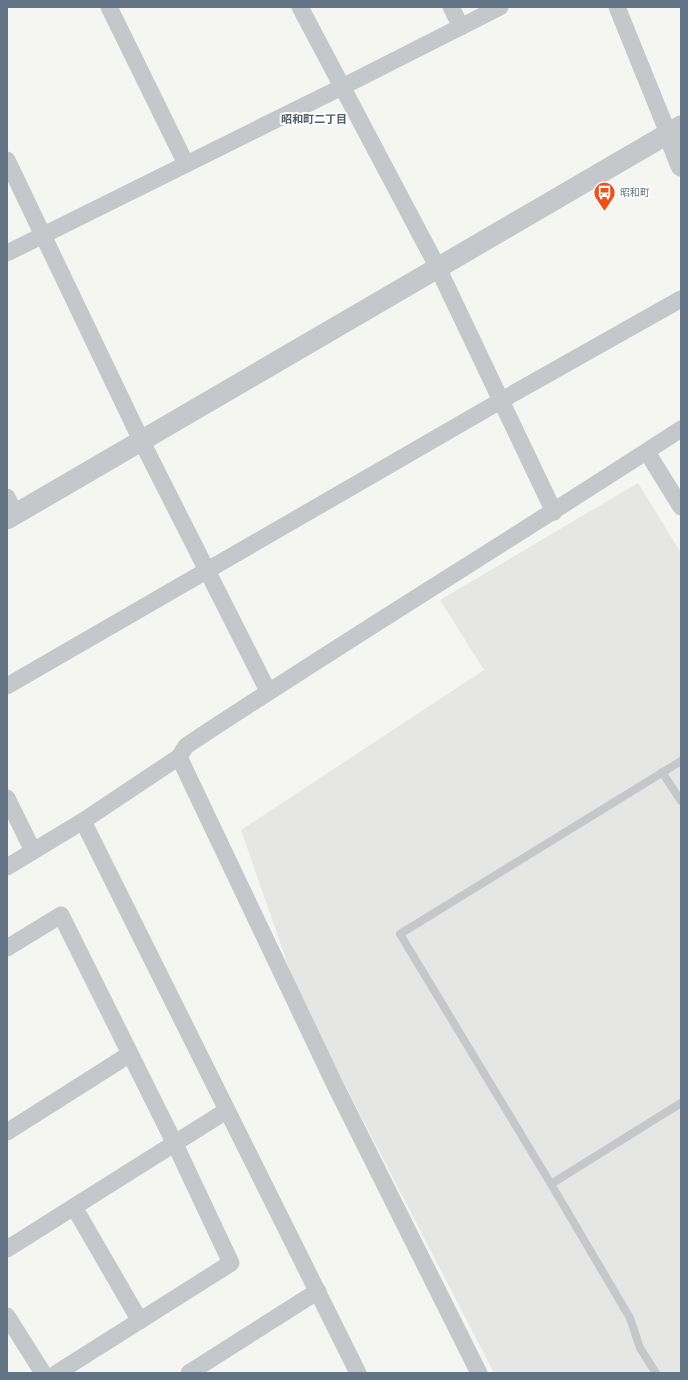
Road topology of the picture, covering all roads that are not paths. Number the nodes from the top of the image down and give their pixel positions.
1 (109, 7) edge
2 (300, 7) edge
3 (451, 7) edge
4 (500, 7) edge
5 (617, 7) edge
6 (462, 27) junction
7 (342, 87) junction
8 (674, 130) edge
9 (7, 160) edge
10 (186, 164) junction
11 (681, 166) edge
12 (44, 234) junction
13 (7, 253) edge
14 (438, 268) junction
15 (681, 299) edge
16 (502, 400) junction
17 (681, 429) edge
18 (141, 440) junction
19 (646, 452) junction
20 (681, 507) edge
21 (10, 510) edge
22 (554, 512) junction
23 (207, 570) junction
24 (7, 686) edge
25 (268, 691) junction
26 (179, 757) junction
27 (681, 761) edge
28 (662, 772) junction
29 (7, 798) edge
30 (681, 801) edge
31 (83, 821) junction
32 (33, 851) junction
33 (7, 868) edge
34 (7, 948) edge
35 (130, 1054) junction
36 (681, 1103) edge
37 (226, 1111) junction
38 (7, 1132) edge
39 (175, 1144) junction
40 (551, 1184) junction
41 (74, 1207) junction
42 (7, 1250) edge
43 (318, 1291) junction
44 (7, 1316) edge
45 (140, 1321) junction
46 (44, 1373) edge
47 (58, 1373) edge
48 (189, 1373) edge
49 (358, 1373) edge
50 (479, 1373) edge
51 (656, 1373) edge

1 - 10 street
2 - 7 street
3 - 6 street
4 - 6 street
5 - 8 street
6 - 7 street
7 - 10 street
7 - 14 street
8 - 11 street
8 - 14 street
9 - 12 street
10 - 12 street
12 - 13 street
12 - 18 street
14 - 16 street
14 - 18 street
15 - 16 street
16 - 22 street
16 - 23 street
17 - 19 street
18 - 21 street
18 - 23 street
19 - 20 street
19 - 22 street
22 - 25 street
23 - 24 street
23 - 25 street
25 - 26 street
26 - 31 street
26 - 50 street
27 - 28 lane
28 - 30 lane
28 - 40 lane
29 - 32 street
31 - 32 street
31 - 37 street
32 - 33 street
34 - 35 street
35 - 38 street
35 - 39 street
36 - 40 lane
37 - 39 street
37 - 43 street
39 - 41 street
39 - 45 street
40 - 51 lane
41 - 42 street
41 - 45 street
43 - 48 street
43 - 49 street
44 - 46 street
45 - 47 street

